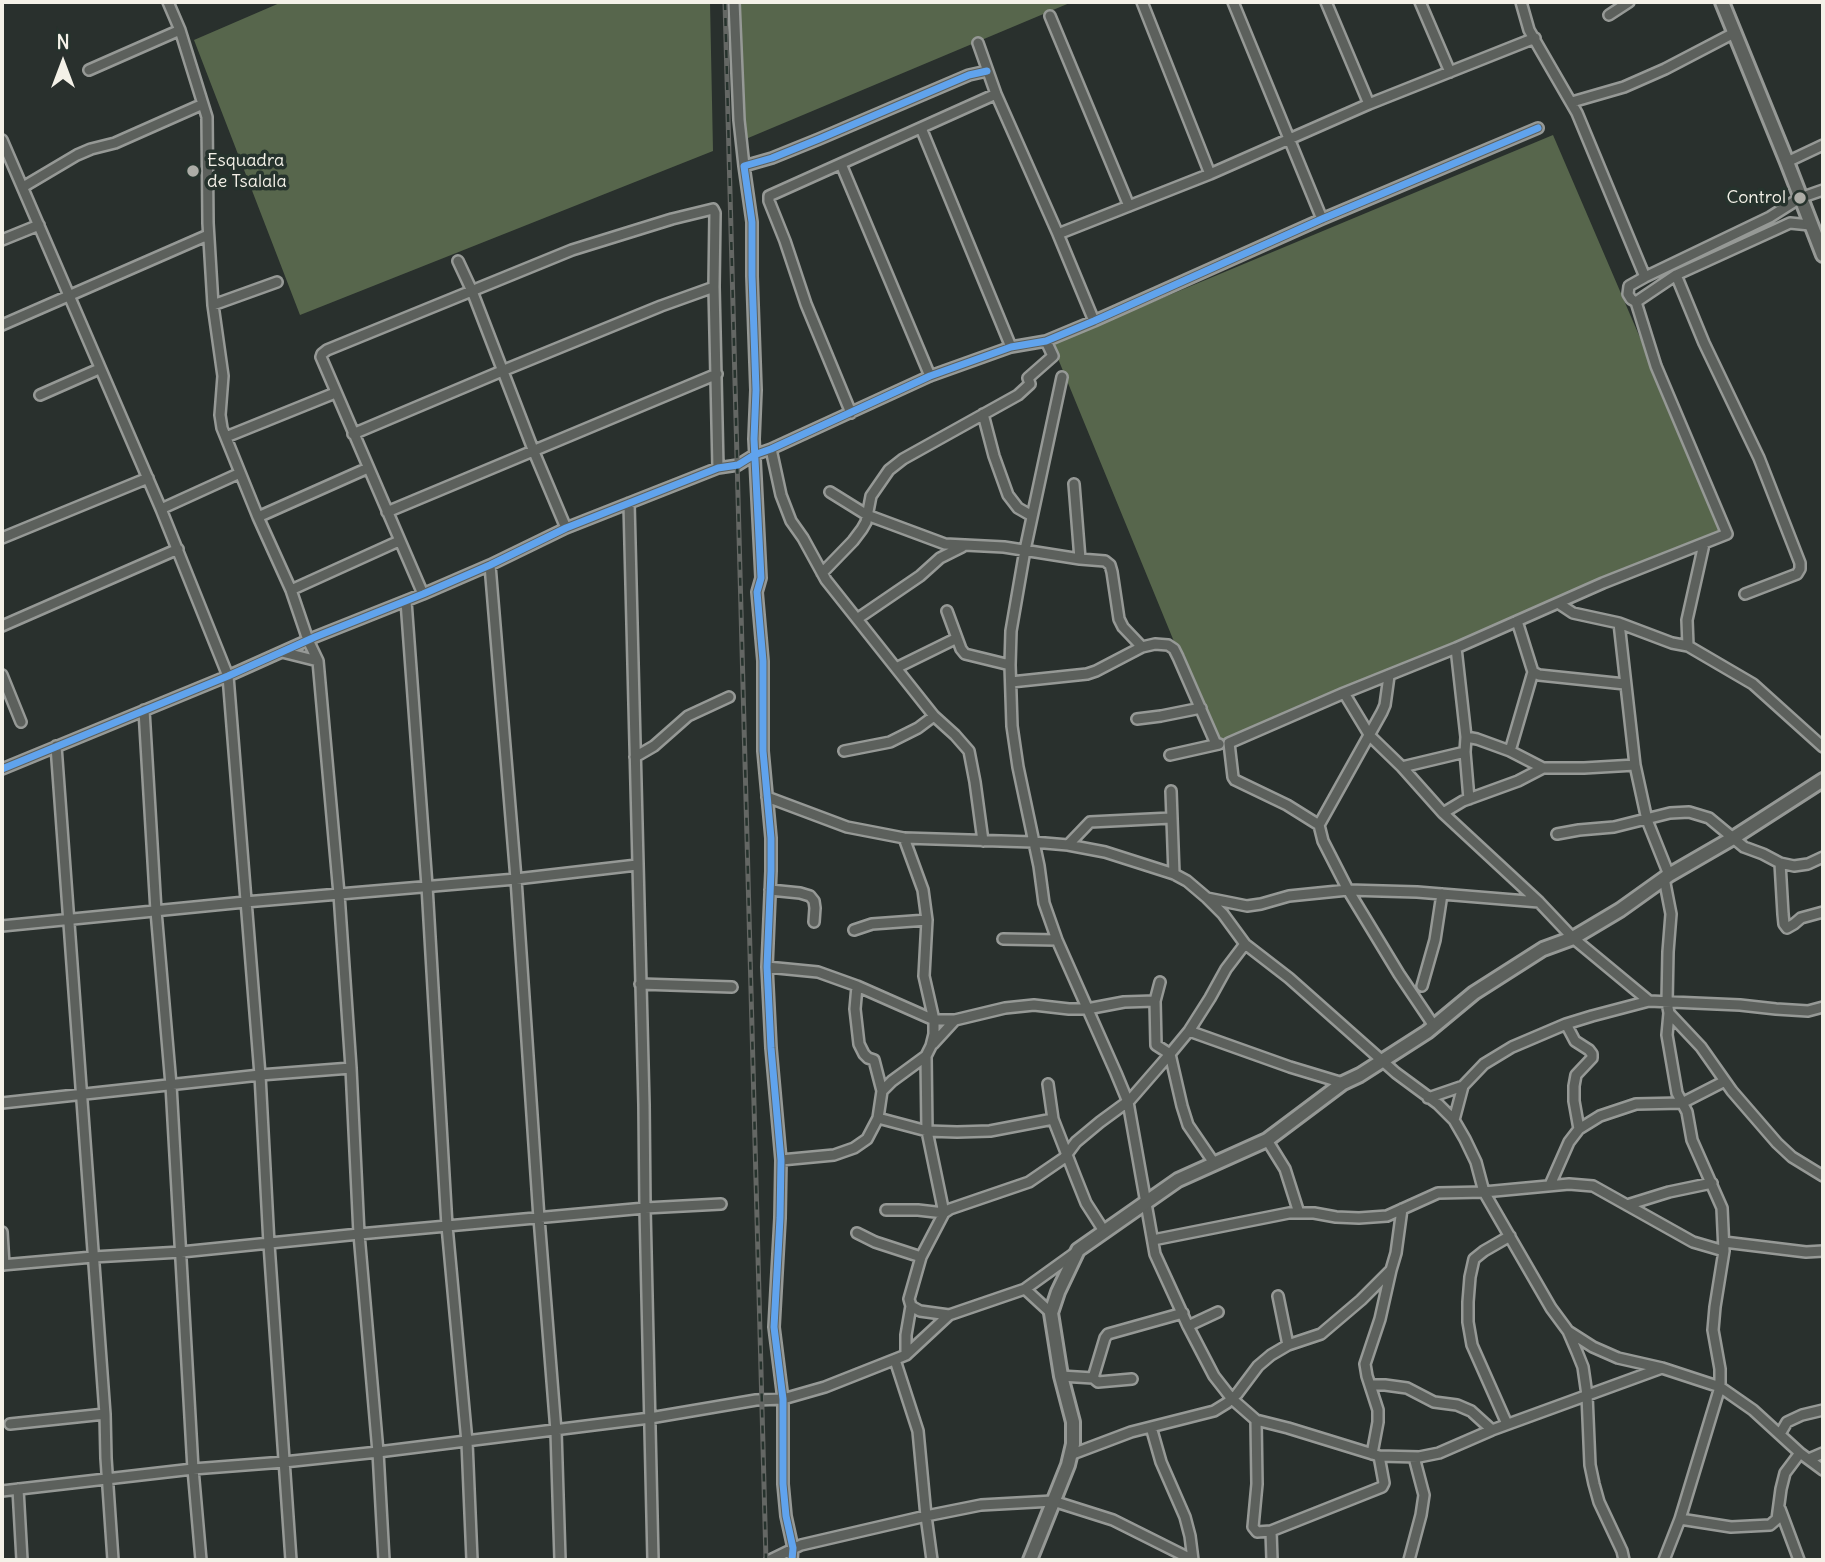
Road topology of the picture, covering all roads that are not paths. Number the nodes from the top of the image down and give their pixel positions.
1 (168, 2) edge
2 (734, 2) edge
3 (1142, 2) edge
4 (1233, 2) edge
5 (1326, 2) edge
6 (1420, 2) edge
7 (1521, 2) edge
8 (1629, 2) edge
9 (1722, 2) edge
10 (1609, 15) dead end
11 (1050, 16) dead end
12 (180, 30) junction
13 (1734, 33) junction
14 (1535, 38) junction
15 (978, 43) dead end
16 (89, 70) dead end
17 (988, 71) junction
18 (1450, 72) junction
19 (996, 94) junction
20 (1572, 102) junction
21 (203, 104) junction
22 (1369, 104) junction
23 (920, 128) junction
24 (1538, 128) dead end
25 (1290, 138) junction
26 (2, 140) edge
27 (1823, 145) edge
28 (1787, 162) junction
29 (841, 164) junction
30 (744, 166) junction
31 (1210, 174) junction
32 (23, 187) junction
33 (1823, 190) edge
34 (1800, 198) junction
35 (1129, 206) junction
36 (1770, 217) junction
37 (1322, 219) junction
38 (39, 225) junction
39 (1810, 225) junction
40 (1777, 229) junction
41 (1058, 234) junction
42 (208, 235) junction
43 (2, 240) edge
44 (1823, 256) edge
45 (458, 261) dead end
46 (1676, 275) junction
47 (1645, 276) junction
48 (276, 282) dead end
49 (714, 288) junction
50 (472, 291) junction
51 (69, 296) junction
52 (1636, 302) junction
53 (214, 305) junction
54 (1094, 321) junction
55 (2, 325) edge
56 (1046, 341) junction
57 (1011, 347) junction
58 (99, 369) junction
59 (502, 371) junction
60 (717, 374) junction
61 (930, 376) junction
62 (1062, 377) dead end
63 (335, 393) junction
64 (40, 394) dead end
65 (851, 413) junction
66 (983, 414) junction
67 (353, 434) junction
68 (226, 437) junction
69 (771, 449) junction
70 (534, 452) junction
71 (754, 454) junction
72 (368, 468) junction
73 (718, 468) junction
74 (240, 473) junction
75 (148, 478) junction
76 (1074, 484) dead end
77 (830, 492) dead end
78 (629, 503) junction
79 (161, 509) junction
80 (387, 512) junction
81 (867, 515) junction
82 (1032, 516) junction
83 (258, 517) junction
84 (566, 528) junction
85 (2, 538) edge
86 (399, 541) junction
87 (1704, 544) junction
88 (964, 546) junction
89 (178, 549) junction
90 (1025, 550) junction
91 (1080, 559) junction
92 (490, 565) junction
93 (822, 573) junction
94 (292, 590) junction
95 (424, 594) junction
96 (1745, 594) dead end
97 (406, 601) junction
98 (1558, 603) junction
99 (947, 611) dead end
100 (857, 619) junction
101 (1517, 621) junction
102 (1619, 623) junction
103 (2, 626) edge
104 (957, 638) junction
105 (308, 640) junction
106 (1688, 646) junction
107 (1142, 647) junction
108 (1456, 648) junction
109 (282, 652) junction
110 (318, 661) junction
111 (1010, 665) junction
112 (896, 668) junction
113 (1533, 673) junction
114 (2, 676) edge
115 (228, 676) junction
116 (1389, 676) junction
117 (1011, 682) junction
118 (1625, 684) junction
119 (1344, 694) junction
120 (729, 696) dead end
121 (1201, 708) junction
122 (144, 710) junction
123 (934, 716) junction
124 (1137, 719) dead end
125 (21, 722) dead end
126 (1370, 736) junction
127 (1466, 737) junction
128 (1229, 743) junction
129 (1216, 744) junction
130 (56, 746) junction
131 (1823, 747) edge
132 (844, 751) dead end
133 (1510, 751) junction
134 (1465, 752) junction
135 (1170, 755) dead end
136 (635, 757) junction
137 (1635, 765) junction
138 (1402, 767) junction
139 (1543, 768) junction
140 (2, 769) edge
141 (1823, 780) edge
142 (1171, 791) dead end
143 (767, 797) junction
144 (1469, 799) junction
145 (1443, 813) junction
146 (1171, 818) junction
147 (1647, 820) junction
148 (1319, 825) junction
149 (1557, 834) dead end
150 (904, 838) junction
151 (1733, 838) junction
152 (983, 841) junction
153 (1033, 842) junction
154 (1068, 845) junction
155 (1823, 857) edge
156 (1780, 863) junction
157 (637, 865) junction
158 (1174, 874) junction
159 (1667, 876) junction
160 (516, 879) junction
161 (428, 886) junction
162 (770, 890) junction
163 (1348, 890) junction
164 (339, 894) junction
165 (1442, 894) junction
166 (1207, 898) junction
167 (246, 902) junction
168 (1539, 902) junction
169 (156, 911) junction
170 (1823, 912) edge
171 (68, 919) junction
172 (927, 920) junction
173 (814, 922) dead end
174 (2, 926) edge
175 (854, 930) dead end
176 (1573, 938) junction
177 (1003, 939) dead end
178 (1057, 940) junction
179 (1245, 944) junction
180 (767, 967) junction
181 (1160, 982) dead end
182 (640, 984) junction
183 (857, 986) junction
184 (1422, 986) dead end
185 (732, 987) dead end
186 (1155, 1001) junction
187 (1649, 1002) junction
188 (1667, 1002) junction
189 (1823, 1007) edge
190 (1087, 1009) junction
191 (1669, 1013) junction
192 (934, 1020) junction
193 (955, 1020) junction
194 (1566, 1024) junction
195 (1434, 1026) junction
196 (1189, 1031) junction
197 (931, 1046) junction
198 (1170, 1054) junction
199 (926, 1056) junction
200 (1382, 1060) junction
201 (351, 1068) junction
202 (260, 1075) junction
203 (1725, 1080) junction
204 (1343, 1083) junction
205 (1048, 1084) dead end
206 (171, 1085) junction
207 (1463, 1086) junction
208 (882, 1091) junction
209 (81, 1095) junction
210 (1428, 1098) junction
211 (1128, 1102) junction
212 (1682, 1102) junction
213 (2, 1103) edge
214 (878, 1118) junction
215 (1054, 1119) junction
216 (1454, 1120) junction
217 (1579, 1129) junction
218 (927, 1131) junction
219 (1267, 1140) junction
220 (1068, 1154) junction
221 (781, 1160) junction
222 (1214, 1163) junction
223 (1822, 1171) edge
224 (1712, 1183) junction
225 (1549, 1185) junction
226 (1484, 1192) junction
227 (1146, 1203) junction
228 (721, 1204) dead end
229 (1627, 1205) junction
230 (645, 1208) junction
231 (1402, 1209) junction
232 (886, 1210) dead end
233 (944, 1213) junction
234 (1299, 1213) junction
235 (539, 1218) junction
236 (447, 1226) junction
237 (1104, 1231) junction
238 (2, 1232) edge
239 (857, 1233) dead end
240 (359, 1234) junction
241 (1510, 1236) junction
242 (1153, 1240) junction
243 (269, 1244) junction
244 (1724, 1246) junction
245 (1079, 1250) junction
246 (1823, 1251) edge
247 (181, 1252) junction
248 (93, 1257) junction
249 (921, 1257) junction
250 (3, 1265) edge
251 (1391, 1270) junction
252 (1025, 1289) junction
253 (1278, 1296) dead end
254 (911, 1306) junction
255 (1218, 1312) dead end
256 (1051, 1313) junction
257 (1183, 1313) junction
258 (950, 1315) junction
259 (1188, 1326) junction
260 (1568, 1331) junction
261 (1288, 1345) junction
262 (906, 1355) junction
263 (895, 1360) junction
264 (1662, 1368) junction
265 (1061, 1376) junction
266 (1093, 1378) junction
267 (1132, 1379) dead end
268 (1370, 1385) junction
269 (1720, 1387) junction
270 (1587, 1395) junction
271 (783, 1399) junction
272 (1232, 1399) junction
273 (1823, 1410) edge
274 (105, 1414) junction
275 (650, 1418) junction
276 (1256, 1420) junction
277 (10, 1424) dead end
278 (1507, 1424) junction
279 (1151, 1427) junction
280 (1492, 1430) junction
281 (556, 1431) junction
282 (1780, 1434) junction
283 (467, 1442) junction
284 (378, 1452) junction
285 (1800, 1453) junction
286 (1823, 1453) edge
287 (1070, 1455) junction
288 (1376, 1455) junction
289 (1414, 1457) junction
290 (1810, 1460) junction
291 (284, 1462) junction
292 (193, 1469) junction
293 (1823, 1470) edge
294 (107, 1478) junction
295 (18, 1489) junction
296 (2, 1491) edge
297 (1053, 1502) junction
298 (1780, 1508) junction
299 (926, 1516) junction
300 (1681, 1519) junction
301 (1271, 1531) junction
302 (793, 1548) junction
303 (22, 1560) edge
304 (113, 1560) edge
305 (201, 1560) edge
306 (291, 1560) edge
307 (384, 1560) edge
308 (472, 1560) edge
309 (560, 1560) edge
310 (653, 1560) edge
311 (770, 1560) edge
312 (792, 1560) edge
313 (932, 1560) edge
314 (1030, 1560) edge
315 (1193, 1560) edge
316 (1272, 1560) edge
317 (1409, 1560) edge
318 (1624, 1560) edge
319 (1664, 1560) edge
320 (1798, 1560) edge

1 - 12 street
2 - 30 street
3 - 31 street
4 - 25 street
5 - 22 street
6 - 18 street
7 - 14 street
8 - 10 street
9 - 13 street
11 - 35 street
12 - 16 street
12 - 21 street
13 - 20 street
13 - 28 street
14 - 18 street
14 - 20 street
15 - 17 street
17 - 19 street
17 - 30 street
18 - 22 street
19 - 23 street
19 - 41 street
20 - 47 street
21 - 32 street
21 - 42 street
22 - 25 street
23 - 29 street
23 - 57 street
24 - 37 street
25 - 31 street
25 - 37 street
26 - 32 street
27 - 28 street
28 - 34 street
29 - 61 street
29 - 65 street
30 - 71 street
31 - 35 street
32 - 38 street
33 - 34 street
34 - 36 street
34 - 39 street
35 - 41 street
36 - 40 street
36 - 47 street
37 - 54 street
38 - 43 street
38 - 51 street
39 - 40 street
39 - 44 street
40 - 46 street
41 - 54 street
42 - 51 street
42 - 53 street
45 - 50 street
46 - 52 street
46 - 96 street
47 - 52 street
48 - 53 street
49 - 50 street
49 - 59 street
49 - 60 street
50 - 59 street
50 - 63 street
51 - 55 street
51 - 58 street
52 - 87 street
53 - 68 street
54 - 56 street
56 - 57 street
56 - 66 street
57 - 61 street
58 - 64 street
58 - 75 street
59 - 67 street
59 - 70 street
60 - 70 street
60 - 73 street
61 - 65 street
62 - 82 street
63 - 67 street
63 - 68 street
65 - 69 street
66 - 81 street
66 - 82 street
67 - 72 street
68 - 74 street
69 - 71 street
69 - 93 street
70 - 80 street
70 - 84 street
71 - 73 street
71 - 143 street
72 - 80 street
72 - 83 street
73 - 78 street
74 - 79 street
74 - 83 street
75 - 79 street
75 - 85 street
76 - 91 street
77 - 81 street
78 - 84 street
78 - 136 street
79 - 89 street
80 - 86 street
81 - 88 street
81 - 93 street
82 - 90 street
83 - 94 street
84 - 92 street
86 - 94 street
86 - 95 street
87 - 98 street
87 - 106 street
88 - 90 street
88 - 100 street
89 - 103 street
89 - 115 street
90 - 91 street
90 - 111 street
91 - 107 street
92 - 95 street
92 - 160 street
93 - 100 street
94 - 105 street
95 - 97 street
97 - 105 street
97 - 161 street
98 - 101 street
98 - 102 street
99 - 104 street
100 - 112 street
101 - 108 street
101 - 113 street
102 - 106 street
102 - 118 street
104 - 111 street
104 - 112 street
105 - 109 street
105 - 110 street
106 - 131 street
107 - 117 street
107 - 121 street
108 - 116 street
108 - 127 street
109 - 110 street
109 - 115 street
110 - 164 street
111 - 117 street
112 - 123 street
113 - 118 street
113 - 133 street
114 - 125 street
115 - 122 street
115 - 167 street
116 - 119 street
116 - 126 street
117 - 153 street
118 - 137 street
119 - 126 street
119 - 128 street
120 - 136 street
121 - 124 street
121 - 129 street
122 - 130 street
122 - 169 street
123 - 132 street
123 - 152 street
126 - 138 street
126 - 148 street
127 - 133 street
127 - 134 street
128 - 129 street
128 - 148 street
129 - 135 street
130 - 140 street
130 - 171 street
133 - 139 street
134 - 138 street
134 - 144 street
136 - 157 street
137 - 139 street
137 - 147 street
138 - 145 street
139 - 144 street
141 - 151 street
142 - 146 street
143 - 150 street
143 - 162 street
144 - 145 street
145 - 168 street
146 - 154 street
146 - 158 street
147 - 149 street
147 - 151 street
147 - 159 street
148 - 163 street
150 - 152 street
150 - 172 street
151 - 156 street
151 - 159 street
152 - 153 street
153 - 154 street
153 - 178 street
154 - 158 street
155 - 156 street
156 - 170 street
157 - 160 street
157 - 182 street
158 - 166 street
159 - 176 street
159 - 188 street
160 - 161 street
160 - 235 street
161 - 164 street
161 - 236 street
162 - 173 street
162 - 180 street
163 - 165 street
163 - 166 street
163 - 195 street
164 - 167 street
164 - 201 street
165 - 168 street
165 - 184 street
166 - 179 street
167 - 169 street
167 - 202 street
168 - 176 street
169 - 171 street
169 - 206 street
171 - 174 street
171 - 209 street
172 - 175 street
172 - 192 street
176 - 187 street
176 - 195 street
177 - 178 street
178 - 190 street
179 - 196 street
179 - 200 street
180 - 183 street
180 - 221 street
181 - 186 street
182 - 185 street
182 - 230 street
183 - 192 street
183 - 208 street
186 - 190 street
186 - 198 street
187 - 188 street
187 - 194 street
188 - 189 street
188 - 191 street
190 - 193 street
190 - 211 street
191 - 203 street
191 - 212 street
192 - 193 street
192 - 197 street
193 - 197 street
194 - 207 street
194 - 217 street
195 - 200 street
196 - 198 street
196 - 204 street
197 - 199 street
198 - 211 street
198 - 222 street
199 - 208 street
199 - 218 street
200 - 204 street
200 - 210 street
201 - 202 street
201 - 240 street
202 - 206 street
202 - 243 street
203 - 212 street
203 - 223 street
204 - 219 street
205 - 215 street
206 - 209 street
206 - 247 street
207 - 210 street
207 - 216 street
208 - 214 street
209 - 213 street
209 - 248 street
210 - 216 street
211 - 220 street
211 - 227 street
212 - 217 street
212 - 224 street
214 - 218 street
214 - 221 street
215 - 218 street
215 - 220 street
216 - 226 street
217 - 225 street
218 - 233 street
219 - 222 street
219 - 234 street
220 - 233 street
220 - 237 street
221 - 271 street
222 - 227 street
224 - 229 street
224 - 244 street
225 - 226 street
225 - 229 street
226 - 231 street
226 - 241 street
227 - 237 street
227 - 242 street
228 - 230 street
229 - 244 street
230 - 235 street
230 - 275 street
231 - 234 street
231 - 251 street
232 - 233 street
233 - 249 street
234 - 242 street
235 - 236 street
235 - 281 street
236 - 240 street
236 - 283 street
237 - 245 street
238 - 250 street
239 - 249 street
240 - 243 street
240 - 284 street
241 - 260 street
241 - 278 street
242 - 257 street
243 - 247 street
243 - 291 street
244 - 246 street
244 - 269 street
245 - 252 street
245 - 256 street
247 - 248 street
247 - 292 street
248 - 250 street
248 - 274 street
249 - 254 street
251 - 261 street
251 - 268 street
252 - 256 street
252 - 258 street
253 - 261 street
254 - 258 street
254 - 262 street
255 - 259 street
256 - 265 street
257 - 259 street
257 - 266 street
258 - 262 street
259 - 272 street
260 - 264 street
260 - 270 street
261 - 272 street
262 - 263 street
263 - 271 street
263 - 299 street
264 - 269 street
264 - 270 street
265 - 266 street
265 - 287 street
266 - 267 street
268 - 280 street
268 - 288 street
269 - 282 street
269 - 300 street
270 - 278 street
270 - 318 street
271 - 275 street
271 - 302 street
272 - 276 street
272 - 279 street
273 - 282 street
274 - 277 street
274 - 294 street
275 - 281 street
275 - 310 street
276 - 288 street
276 - 301 street
278 - 280 street
279 - 287 street
279 - 315 street
280 - 289 street
281 - 283 street
281 - 309 street
282 - 285 street
283 - 284 street
283 - 308 street
284 - 291 street
284 - 307 street
285 - 290 street
285 - 298 street
286 - 290 street
287 - 297 street
288 - 289 street
288 - 301 street
289 - 317 street
290 - 293 street
291 - 292 street
291 - 306 street
292 - 294 street
292 - 305 street
294 - 295 street
294 - 304 street
295 - 296 street
295 - 303 street
297 - 299 street
297 - 314 street
297 - 315 street
298 - 300 street
298 - 320 street
299 - 302 street
299 - 313 street
300 - 319 street
301 - 316 street
302 - 311 street
302 - 312 street

